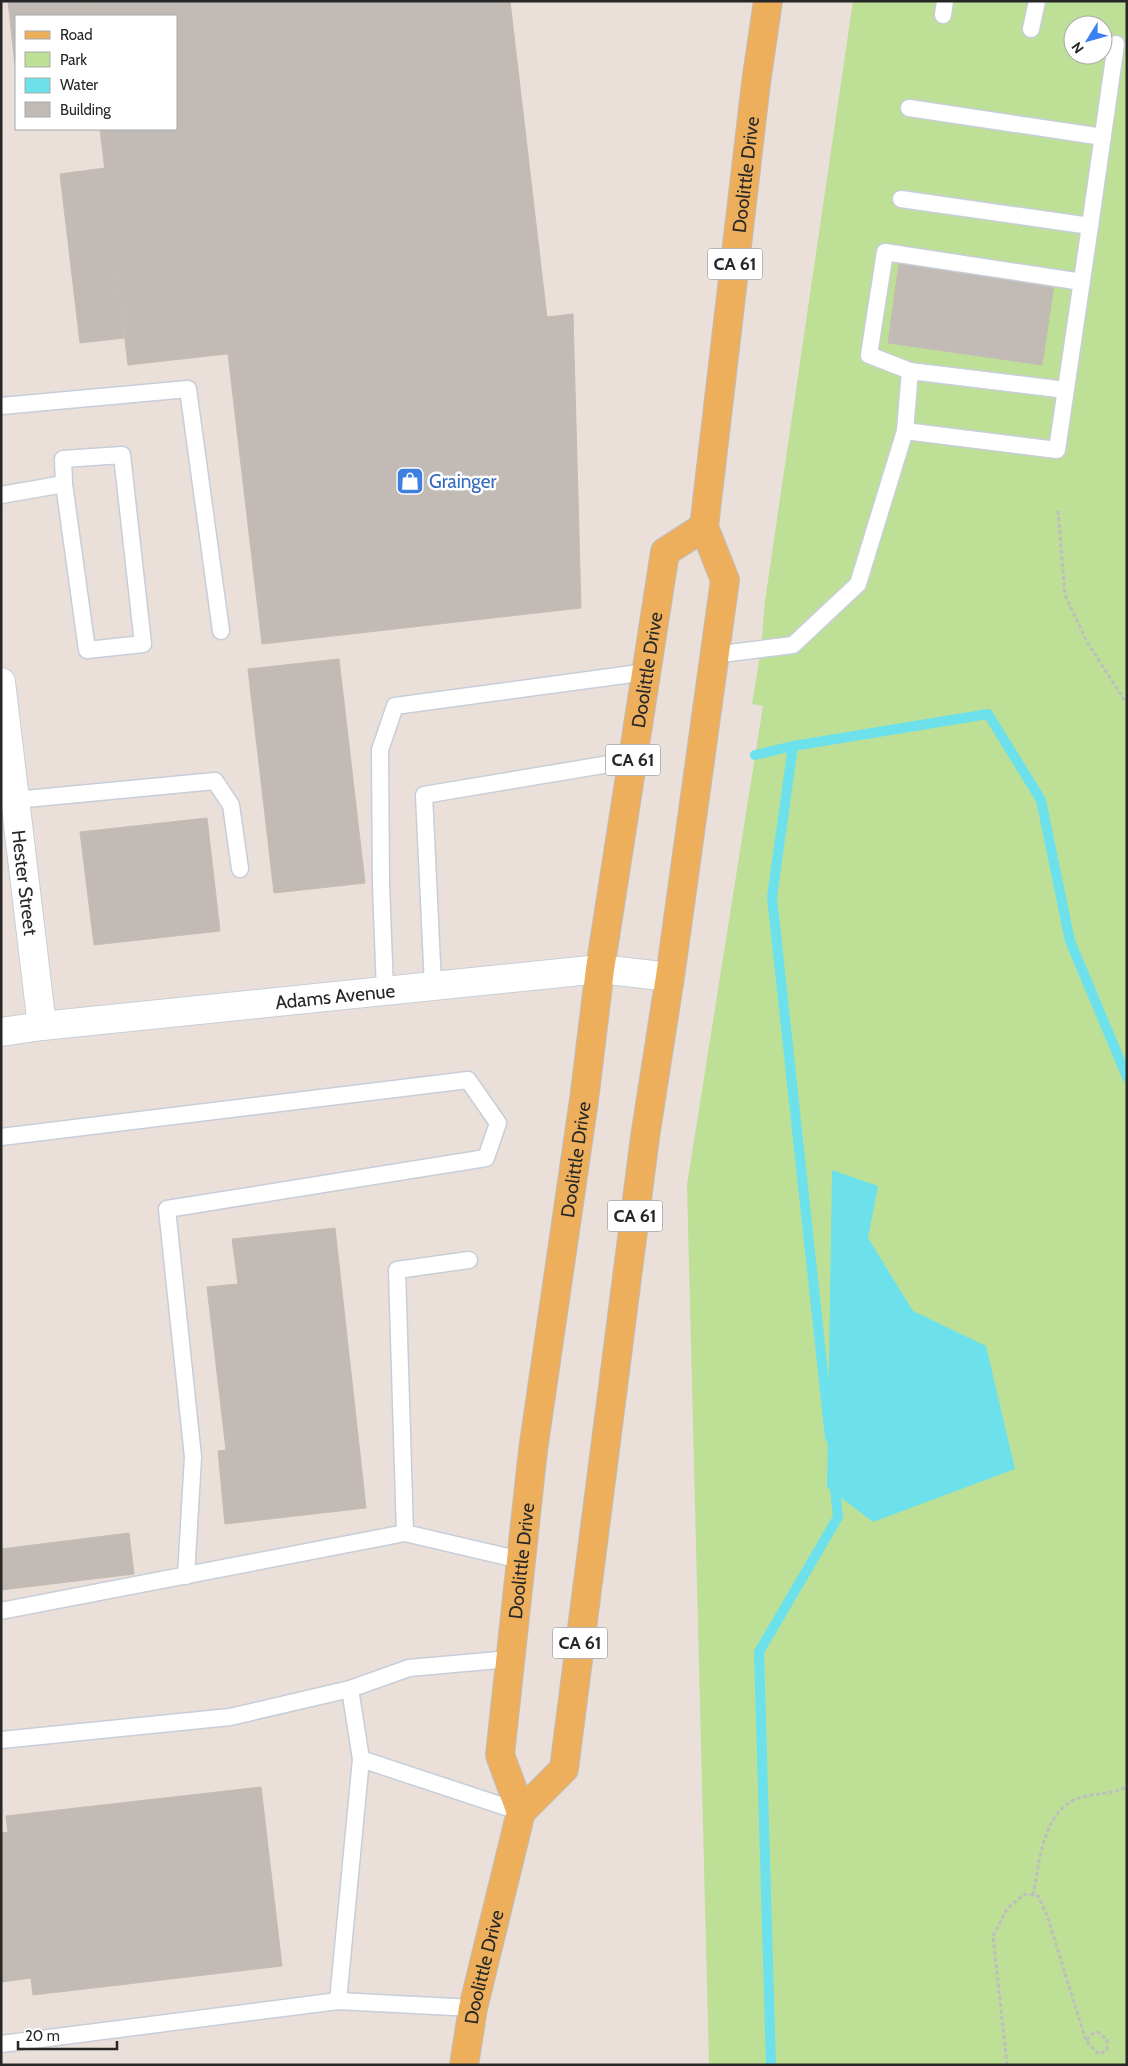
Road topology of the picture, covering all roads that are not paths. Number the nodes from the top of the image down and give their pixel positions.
1 (768, 1) edge
2 (1036, 1) edge
3 (1031, 30) dead end
4 (1116, 44) dead end
5 (909, 108) dead end
6 (1103, 137) junction
7 (901, 199) dead end
8 (1090, 226) junction
9 (1082, 282) junction
10 (910, 371) junction
11 (1066, 390) junction
12 (1, 406) edge
13 (905, 431) junction
14 (64, 484) junction
15 (1, 495) edge
16 (704, 527) junction
17 (221, 631) dead end
18 (714, 655) junction
19 (646, 672) junction
20 (1, 682) edge
21 (633, 760) junction
22 (11, 815) edge
23 (240, 868) dead end
24 (600, 968) junction
25 (670, 977) junction
26 (433, 985) junction
27 (385, 991) junction
28 (42, 1026) junction
29 (1, 1032) edge
30 (1, 1138) edge
31 (470, 1260) dead end
32 (405, 1534) junction
33 (521, 1560) junction
34 (186, 1576) junction
35 (1, 1611) edge
36 (510, 1659) junction
37 (350, 1690) junction
38 (1, 1740) edge
39 (361, 1760) junction
40 (521, 1812) junction
41 (338, 2001) junction
42 (472, 2008) junction
43 (1, 2044) edge
44 (464, 2065) edge

1 - 16 main road, Doolittle Drive / CA 61
2 - 3 lane
4 - 6 lane
5 - 6 lane
6 - 8 lane
7 - 8 lane
8 - 9 lane
9 - 10 lane
9 - 11 lane
10 - 11 lane
10 - 13 lane
11 - 13 lane
12 - 17 lane
13 - 18 lane
14 - 14 lane
14 - 15 lane
16 - 18 main road, Doolittle Drive / CA 61
16 - 19 main road, Doolittle Drive / CA 61
18 - 25 main road, Doolittle Drive / CA 61
19 - 21 main road, Doolittle Drive / CA 61
19 - 27 lane
20 - 22 street, Hester Street
21 - 24 main road, Doolittle Drive / CA 61
21 - 26 lane
22 - 23 lane
22 - 28 street, Hester Street
24 - 25 street, Adams Avenue
24 - 26 street, Adams Avenue
24 - 33 main road, Doolittle Drive / CA 61
25 - 40 main road, Doolittle Drive / CA 61
26 - 27 street, Adams Avenue
27 - 28 street, Adams Avenue
28 - 29 street, Adams Avenue
30 - 34 lane
31 - 32 lane
32 - 33 lane
32 - 34 lane
33 - 36 main road, Doolittle Drive / CA 61
34 - 35 lane
36 - 37 lane
36 - 40 main road, Doolittle Drive / CA 61
37 - 38 lane
37 - 39 lane
39 - 40 lane
39 - 41 lane
40 - 42 main road, Doolittle Drive
41 - 42 lane
41 - 43 lane
42 - 44 main road, Doolittle Drive

